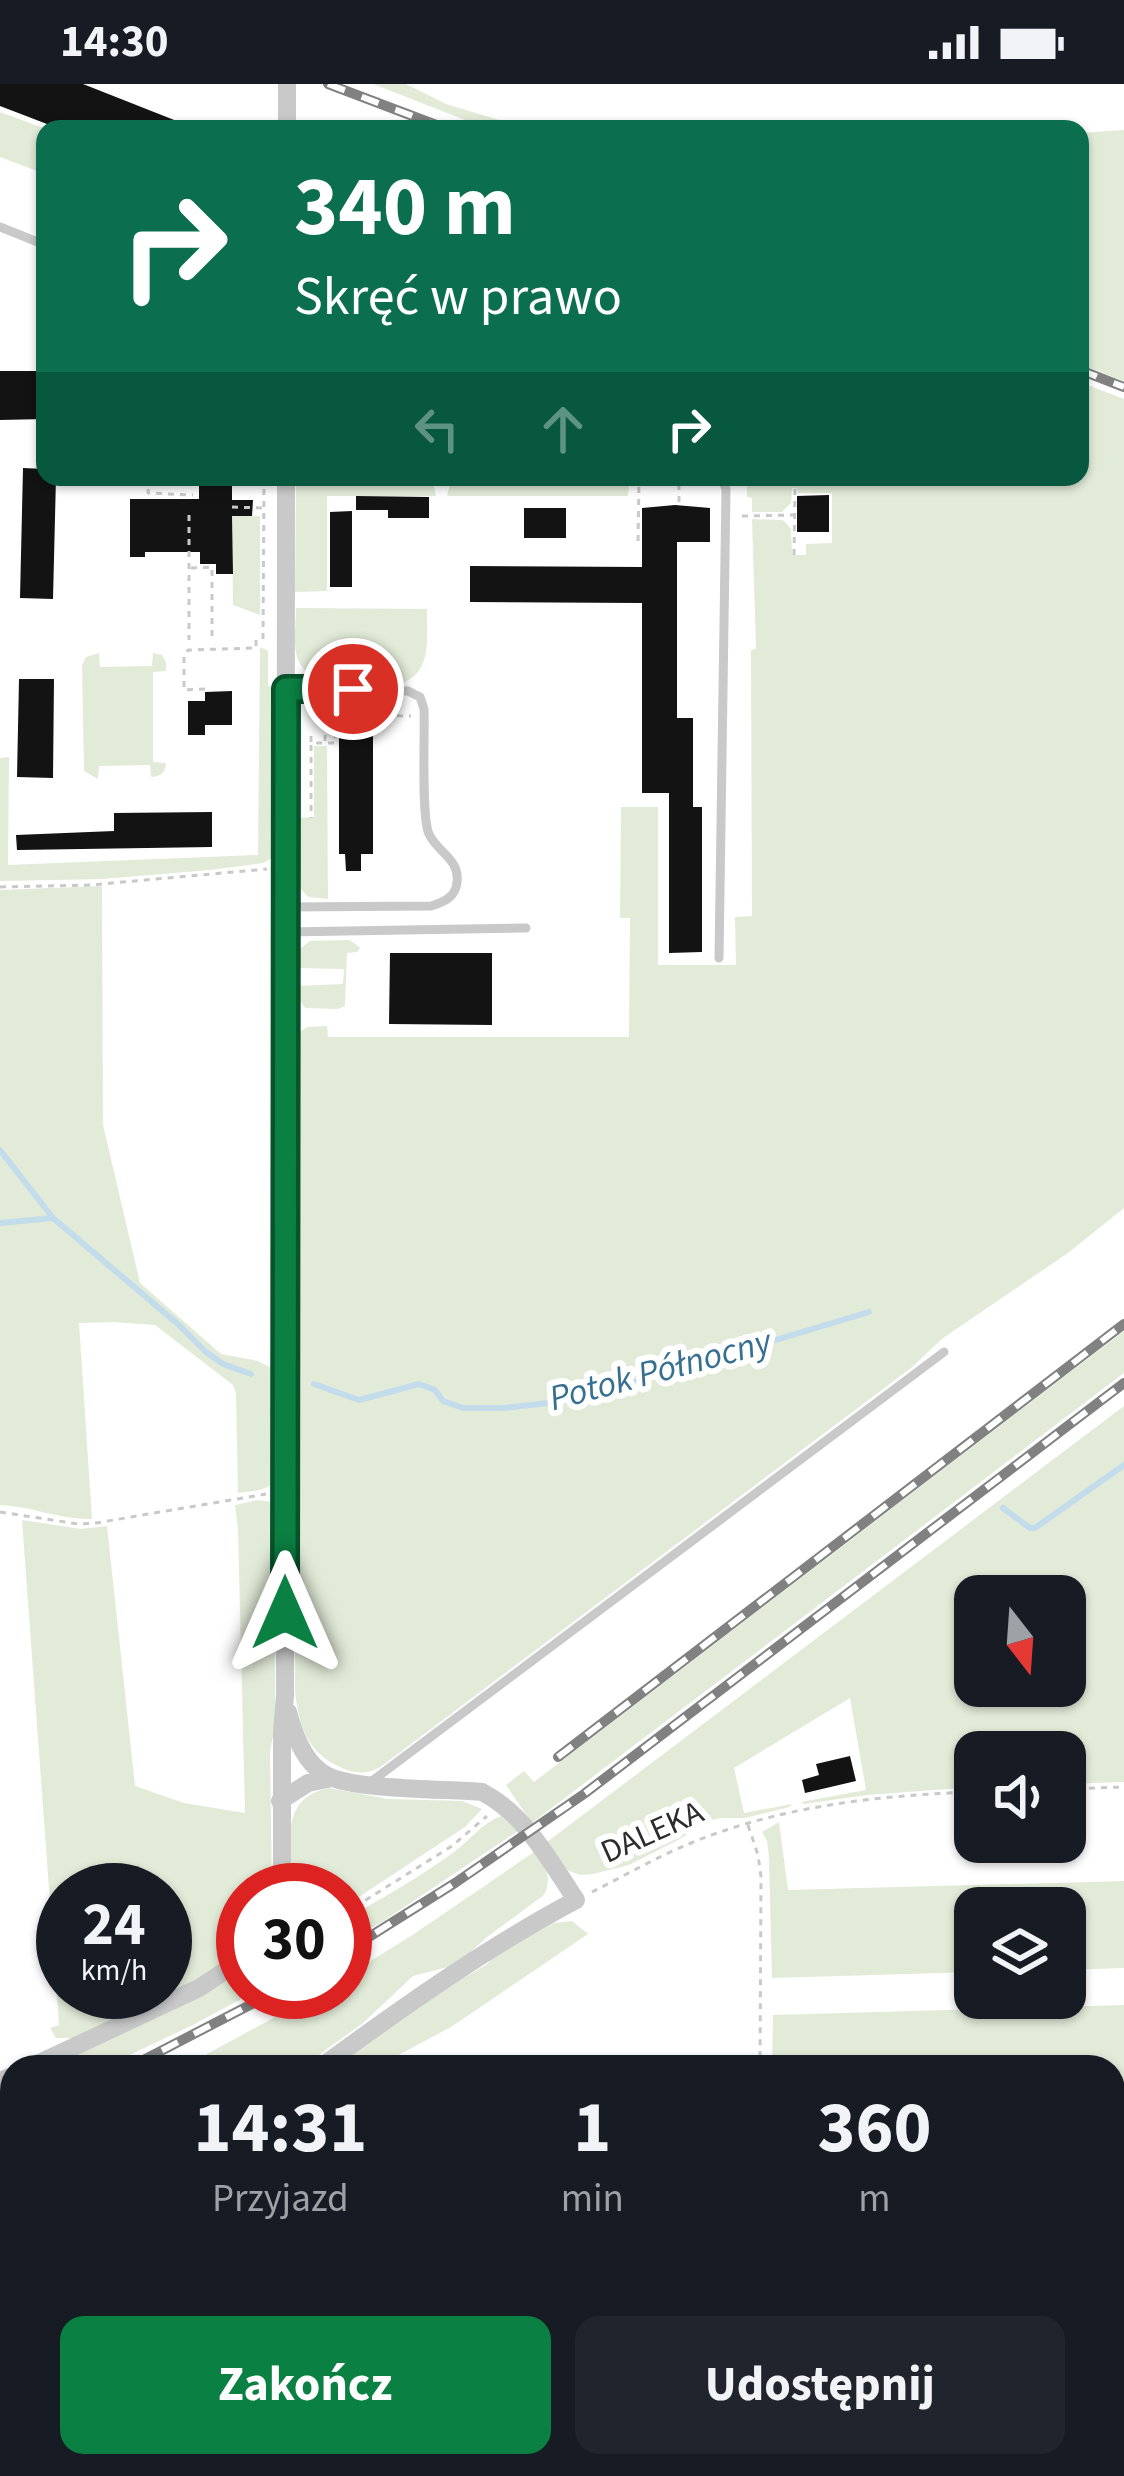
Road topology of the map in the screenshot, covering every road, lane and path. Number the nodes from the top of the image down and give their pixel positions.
1 (287, 84) edge
2 (287, 120) edge
3 (0, 227) edge
4 (36, 241) edge
5 (148, 486) edge
6 (264, 486) edge
7 (286, 486) edge
8 (639, 486) edge
9 (679, 486) edge
10 (725, 486) edge
11 (795, 488) dead end
12 (193, 494) dead end
13 (679, 506) dead end
14 (232, 507) dead end
15 (264, 508) junction
16 (189, 515) dead end
17 (795, 515) junction
18 (725, 516) junction
19 (638, 541) dead end
20 (794, 555) dead end
21 (189, 568) junction
22 (212, 639) dead end
23 (189, 640) dead end
24 (205, 689) dead end
25 (286, 689) junction
26 (325, 689) junction
27 (353, 689) junction
28 (354, 715) junction
29 (425, 716) junction
30 (354, 731) dead end
31 (325, 743) junction
32 (311, 818) dead end
33 (286, 868) junction
34 (0, 887) edge
35 (286, 907) junction
36 (526, 928) dead end
37 (286, 932) junction
38 (719, 958) dead end
39 (944, 1352) dead end
40 (285, 1490) junction
41 (0, 1512) edge
42 (285, 1695) junction
43 (332, 1778) junction
44 (368, 1784) junction
45 (1124, 1787) edge
46 (1086, 1788) edge
47 (954, 1793) edge
48 (280, 1802) junction
49 (502, 1803) junction
50 (748, 1823) junction
51 (283, 1863) edge
52 (372, 1896) edge
53 (576, 1900) junction
54 (216, 1977) edge
55 (57, 2055) edge
56 (337, 2055) edge
57 (760, 2055) edge

1 - 2 street
3 - 4 lane
5 - 12 path
6 - 15 path
7 - 25 street
8 - 19 path
9 - 13 path
10 - 18 lane
11 - 17 path
14 - 15 path
15 - 24 path
16 - 21 path
17 - 18 path
17 - 20 path
18 - 38 lane
21 - 22 path
21 - 23 path
25 - 26 lane
25 - 33 street
26 - 27 lane
26 - 31 path
27 - 28 path
27 - 29 lane
28 - 29 path
28 - 30 path
28 - 31 path
29 - 35 lane
31 - 32 path
33 - 34 path
33 - 35 street
35 - 37 street
36 - 37 lane
37 - 40 street
39 - 44 lane
40 - 41 path
40 - 42 street
42 - 43 street
42 - 48 street
43 - 44 street
43 - 48 street
44 - 49 street
45 - 46 path
47 - 50 path, DALEKA
48 - 51 street
49 - 52 path
49 - 53 street, DALEKA
50 - 53 path, DALEKA
50 - 57 path
53 - 56 street
54 - 55 street

